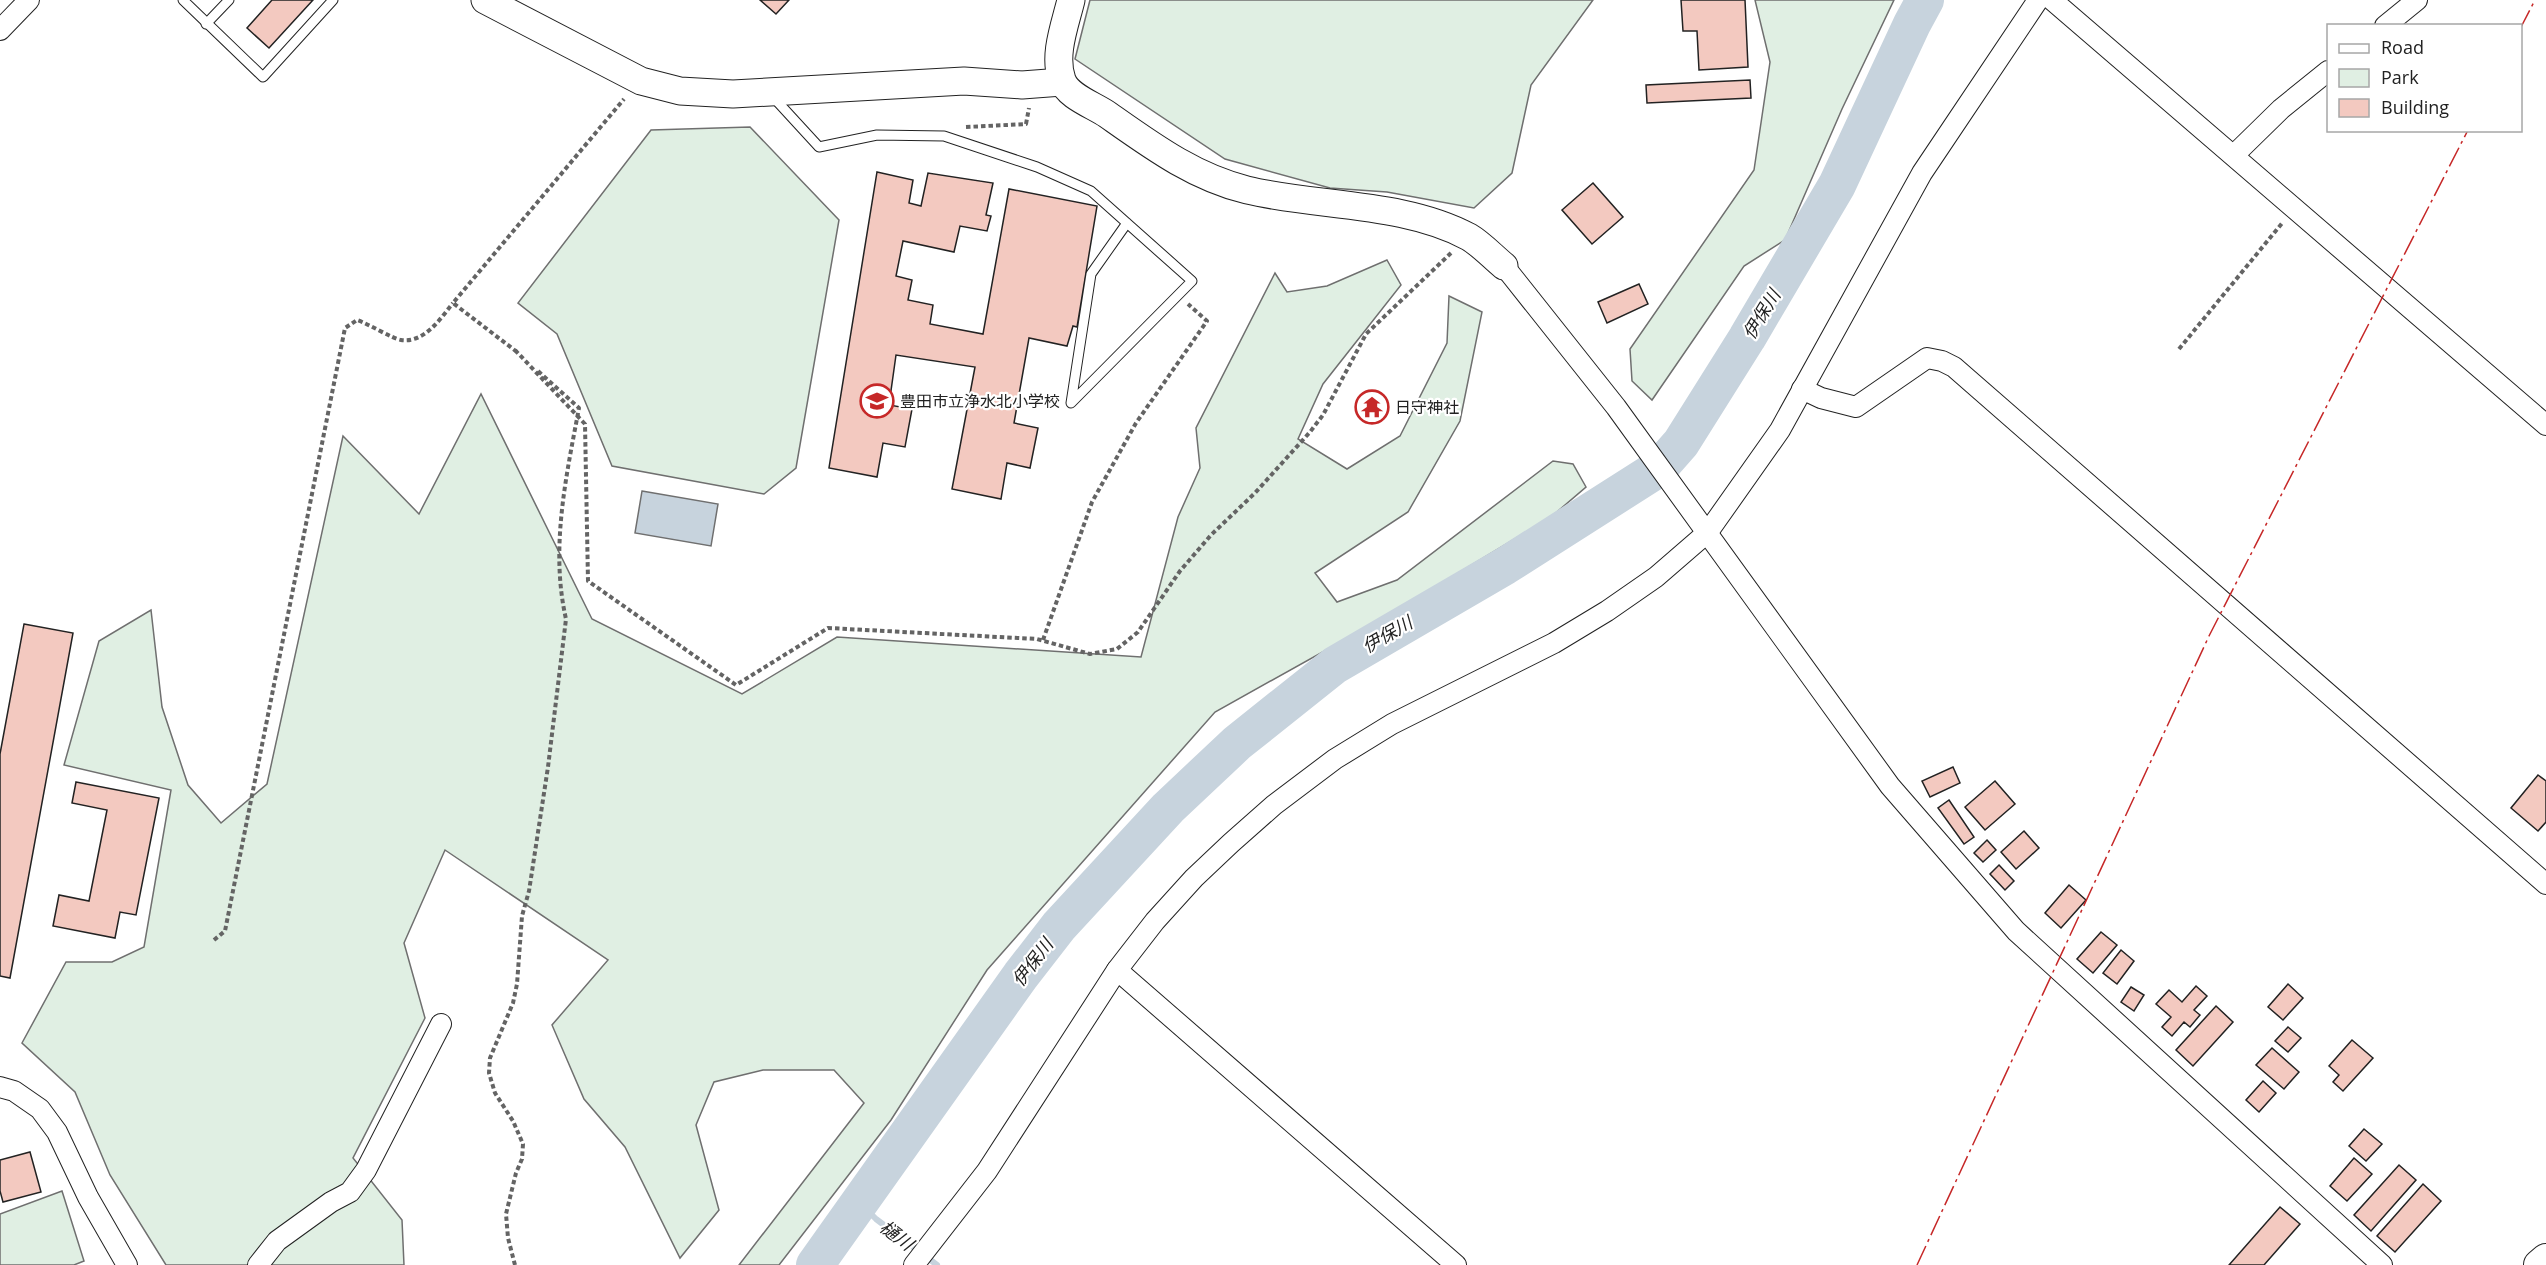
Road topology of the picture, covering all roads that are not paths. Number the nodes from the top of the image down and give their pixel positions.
1 (28, 0) edge
2 (183, 0) edge
3 (229, 0) edge
4 (333, 0) edge
5 (485, 0) edge
6 (1071, 0) edge
7 (2038, 0) edge
8 (2052, 0) edge
9 (2417, 0) edge
10 (206, 24) junction
11 (2387, 24) edge
12 (0, 30) edge
13 (2327, 72) edge
14 (1062, 82) junction
15 (768, 92) junction
16 (2234, 155) junction
17 (1127, 223) junction
18 (1504, 266) joint
19 (1802, 389) junction
20 (2546, 425) edge
21 (1703, 524) junction
22 (2546, 884) edge
23 (1117, 970) junction
24 (441, 1024) dead end
25 (0, 1087) edge
26 (920, 1257) edge
27 (2546, 1260) edge
28 (127, 1265) edge
29 (258, 1265) edge
30 (1456, 1265) edge
31 (2382, 1265) edge
32 (2539, 1265) edge

1 - 12 street
2 - 10 lane
3 - 10 lane
4 - 10 lane
5 - 15 street
6 - 14 street
7 - 19 street
8 - 16 street
9 - 11 street
13 - 16 street
14 - 15 street
14 - 18 street
15 - 17 lane
16 - 20 street
17 - 17 lane
18 - 21 street
19 - 21 street
19 - 22 street
21 - 23 street
21 - 31 street
23 - 26 street
23 - 30 street
24 - 29 street
25 - 28 street
27 - 32 main road

